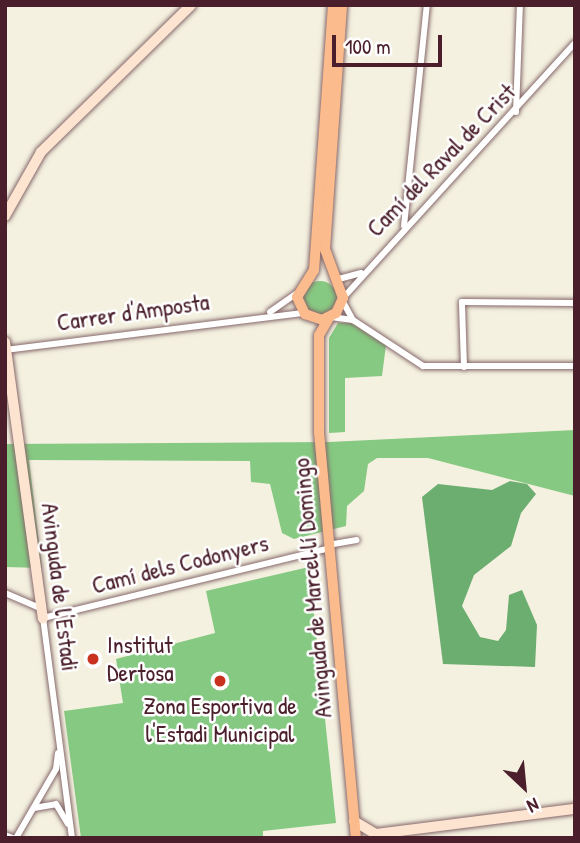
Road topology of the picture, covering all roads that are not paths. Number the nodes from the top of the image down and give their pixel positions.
1 (191, 5) edge
2 (333, 5) edge
3 (342, 5) edge
4 (427, 5) edge
5 (520, 5) edge
6 (575, 43) edge
7 (516, 114) junction
8 (5, 216) edge
9 (404, 226) junction
10 (363, 272) junction
11 (307, 278) junction
12 (334, 279) junction
13 (298, 291) junction
14 (343, 300) junction
15 (575, 303) edge
16 (265, 314) junction
17 (305, 314) junction
18 (330, 318) junction
19 (353, 320) junction
20 (319, 334) junction
21 (5, 342) edge
22 (6, 350) edge
23 (575, 366) edge
24 (464, 367) junction
25 (357, 540) dead end
26 (326, 547) junction
27 (5, 593) edge
28 (42, 613) junction
29 (58, 737) junction
30 (54, 773) junction
31 (65, 778) junction
32 (34, 808) junction
33 (575, 809) edge
34 (354, 821) junction
35 (5, 835) edge
36 (374, 836) edge
37 (14, 838) edge
38 (71, 838) edge
39 (356, 838) edge

1 - 8 street
2 - 11 main road
3 - 12 main road
4 - 9 street
5 - 7 street
6 - 7 street, Camí del Raval de Crist
7 - 9 street, Camí del Raval de Crist
9 - 10 street, Camí del Raval de Crist
10 - 12 street
10 - 14 street, Camí del Raval de Crist
11 - 12 main road
11 - 13 main road
12 - 14 main road
13 - 16 street
13 - 17 main road
14 - 18 main road
14 - 19 street
15 - 24 street
16 - 17 street, Carrer d'Amposta
16 - 22 street, Carrer d'Amposta
17 - 18 main road
17 - 20 main road
18 - 19 street
18 - 20 main road
19 - 24 street
20 - 26 main road, Avinguda de Marcel·lí Domingo
21 - 22 street, Avinguda de l'Estadi
22 - 28 street, Avinguda de l'Estadi
23 - 24 street
25 - 26 street, Camí dels Codonyers
26 - 28 street, Camí dels Codonyers
26 - 34 main road, Avinguda de Marcel·lí Domingo
27 - 28 street
28 - 29 street, Avinguda de l'Estadi
29 - 30 street
29 - 31 street, Avinguda de l'Estadi
30 - 31 street
30 - 32 street
31 - 38 street, Avinguda de l'Estadi
32 - 37 street
32 - 38 street
33 - 36 street
34 - 36 street
34 - 39 main road, Avinguda de Marcel·lí Domingo
35 - 37 street

